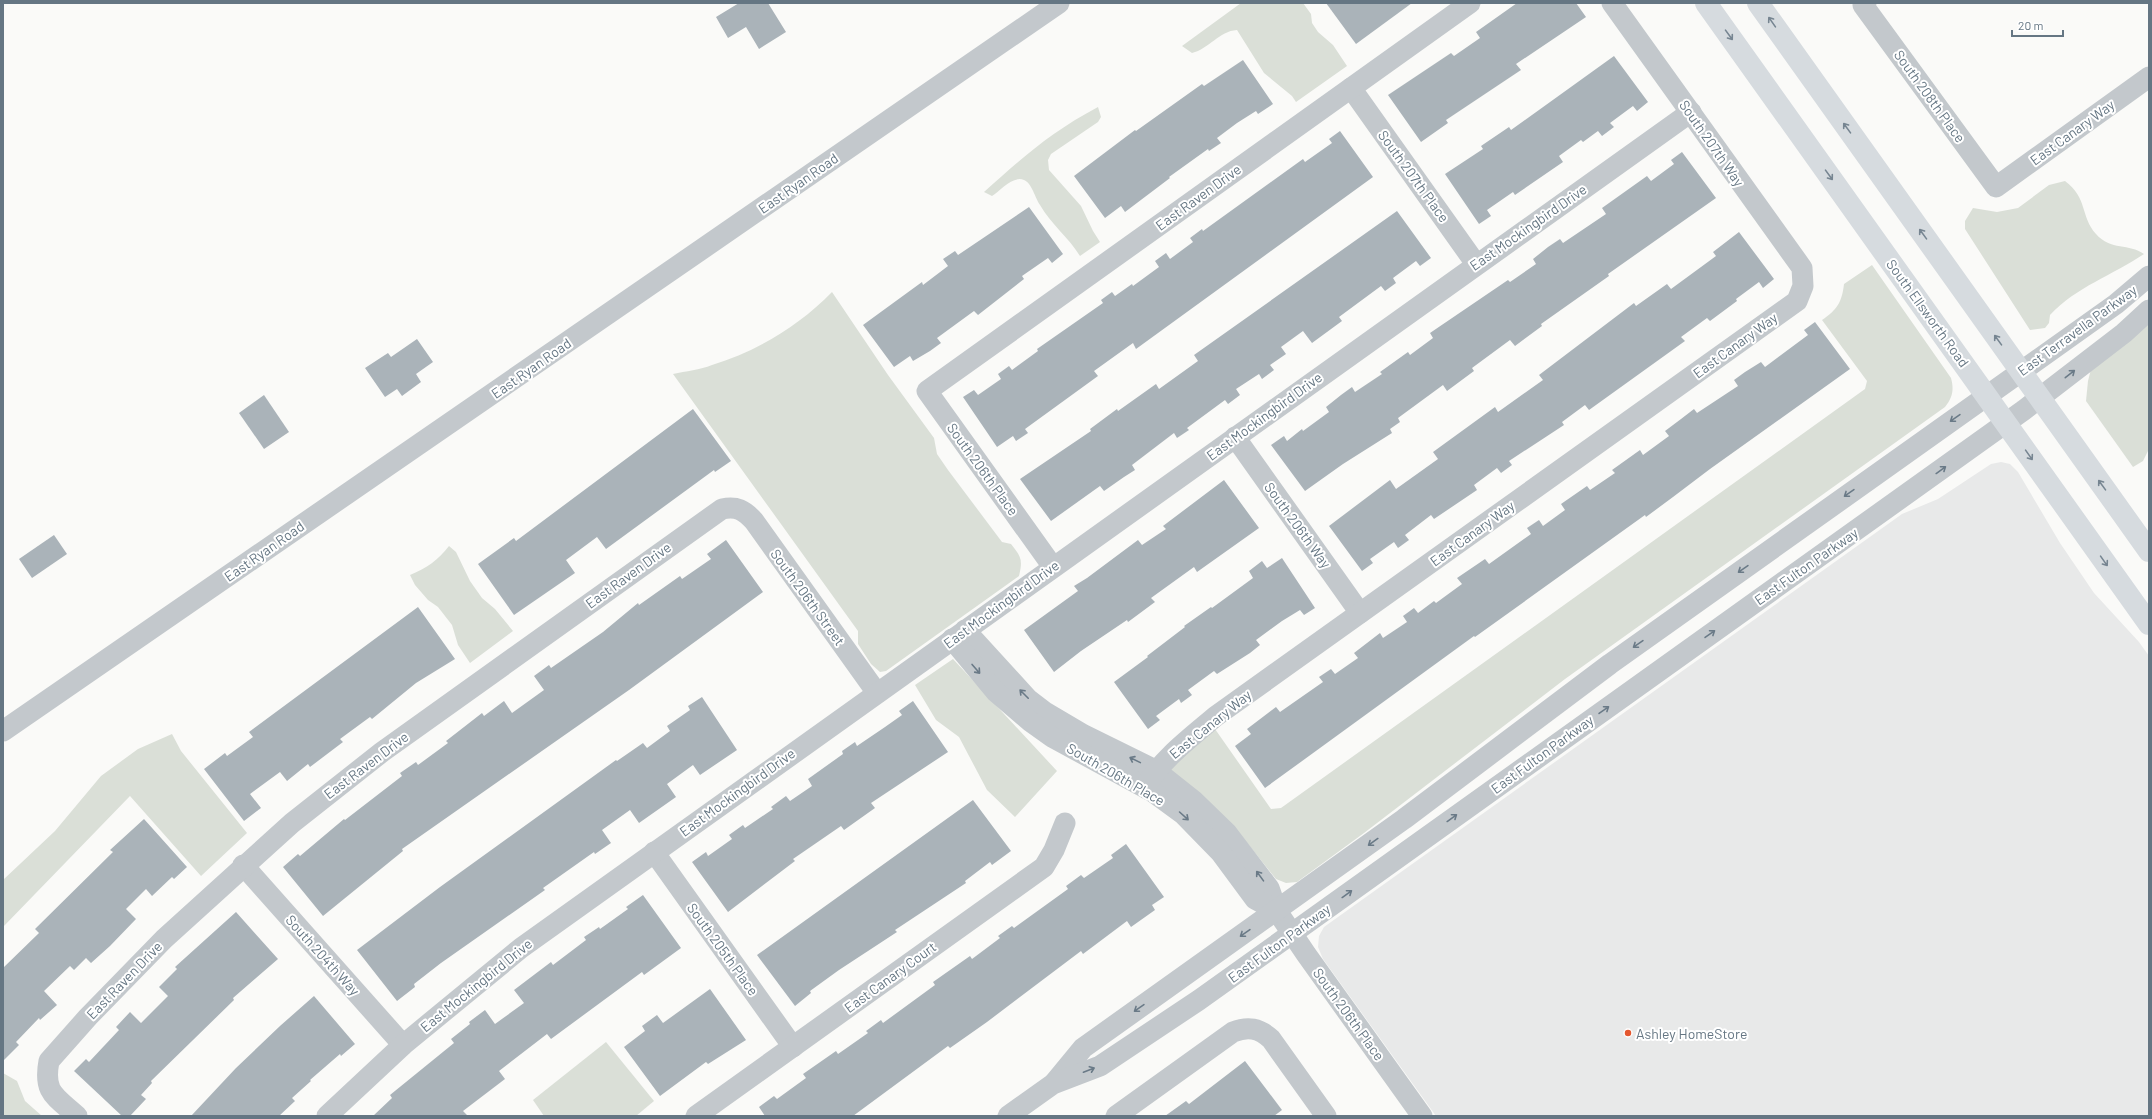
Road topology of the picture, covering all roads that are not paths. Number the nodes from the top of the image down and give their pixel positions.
1 (1059, 3) edge
2 (1470, 3) edge
3 (1612, 3) edge
4 (1706, 3) edge
5 (1758, 3) edge
6 (1865, 4) edge
7 (2149, 77) edge
8 (1351, 88) junction
9 (1691, 112) junction
10 (1996, 187) joint
11 (1476, 264) junction
12 (2149, 276) edge
13 (1803, 286) joint
14 (2149, 310) edge
15 (2004, 384) junction
16 (927, 391) joint
17 (2032, 404) junction
18 (2006, 423) junction
19 (1235, 437) junction
20 (735, 508) joint
21 (2149, 551) edge
22 (1053, 567) junction
23 (2143, 605) edge
24 (1360, 613) junction
25 (2149, 624) edge
26 (958, 634) junction
27 (877, 693) junction
28 (3, 731) edge
29 (1150, 779) junction
30 (1065, 823) dead end
31 (654, 852) junction
32 (243, 865) junction
33 (1277, 911) junction
34 (1292, 933) junction
35 (403, 1045) junction
36 (793, 1047) junction
37 (1053, 1084) junction
38 (77, 1116) edge
39 (327, 1116) edge
40 (696, 1116) edge
41 (1008, 1116) edge
42 (1116, 1116) edge
43 (1326, 1116) edge
44 (1422, 1116) edge

1 - 28 street, East Ryan Road
2 - 8 street, East Raven Drive
3 - 9 street, South 207th Way
4 -> 15 main road, South Ellsworth Road
15 -> 5 main road, South Ellsworth Road
6 - 10 street, South 208th Place
7 - 10 street, East Canary Way
8 - 11 street, South 207th Place
8 - 16 street, East Raven Drive
9 - 11 street, East Mockingbird Drive
9 - 13 street, South 207th Way
11 - 19 street, East Mockingbird Drive
12 - 15 street, East Terravella Parkway
13 - 24 street, East Canary Way
17 -> 14 street, East Terravella Parkway
15 - 17 main road, South Ellsworth Road
15 - 18 main road, South Ellsworth Road
15 -> 33 street, East Fulton Parkway
16 - 22 street, South 206th Place
17 - 18 street, East Fulton Parkway
21 -> 17 main road, South Ellsworth Road
18 -> 23 main road, South Ellsworth Road
34 -> 18 street, East Fulton Parkway
19 - 22 street, East Mockingbird Drive
19 - 24 street, South 206th Way
20 - 27 street, South 206th Street
20 - 32 street, East Raven Drive
22 - 26 street, East Mockingbird Drive
23 - 25 main road, South Ellsworth Road
24 - 29 street, East Canary Way
26 - 27 street, East Mockingbird Drive
26 - 29 street, South 206th Place
27 - 31 street, East Mockingbird Drive
29 - 33 street, South 206th Place
30 - 36 street, East Canary Court
31 - 35 street, East Mockingbird Drive
31 - 36 street, South 205th Place
32 - 35 street, South 204th Way
32 - 38 street, East Raven Drive
33 - 34 street, South 206th Place
33 -> 37 street, East Fulton Parkway
37 -> 34 street, East Fulton Parkway
34 - 44 street, South 206th Place
35 - 39 street, East Mockingbird Drive
36 - 40 street, East Canary Court
37 - 41 street, East Fulton Parkway
42 - 43 street

